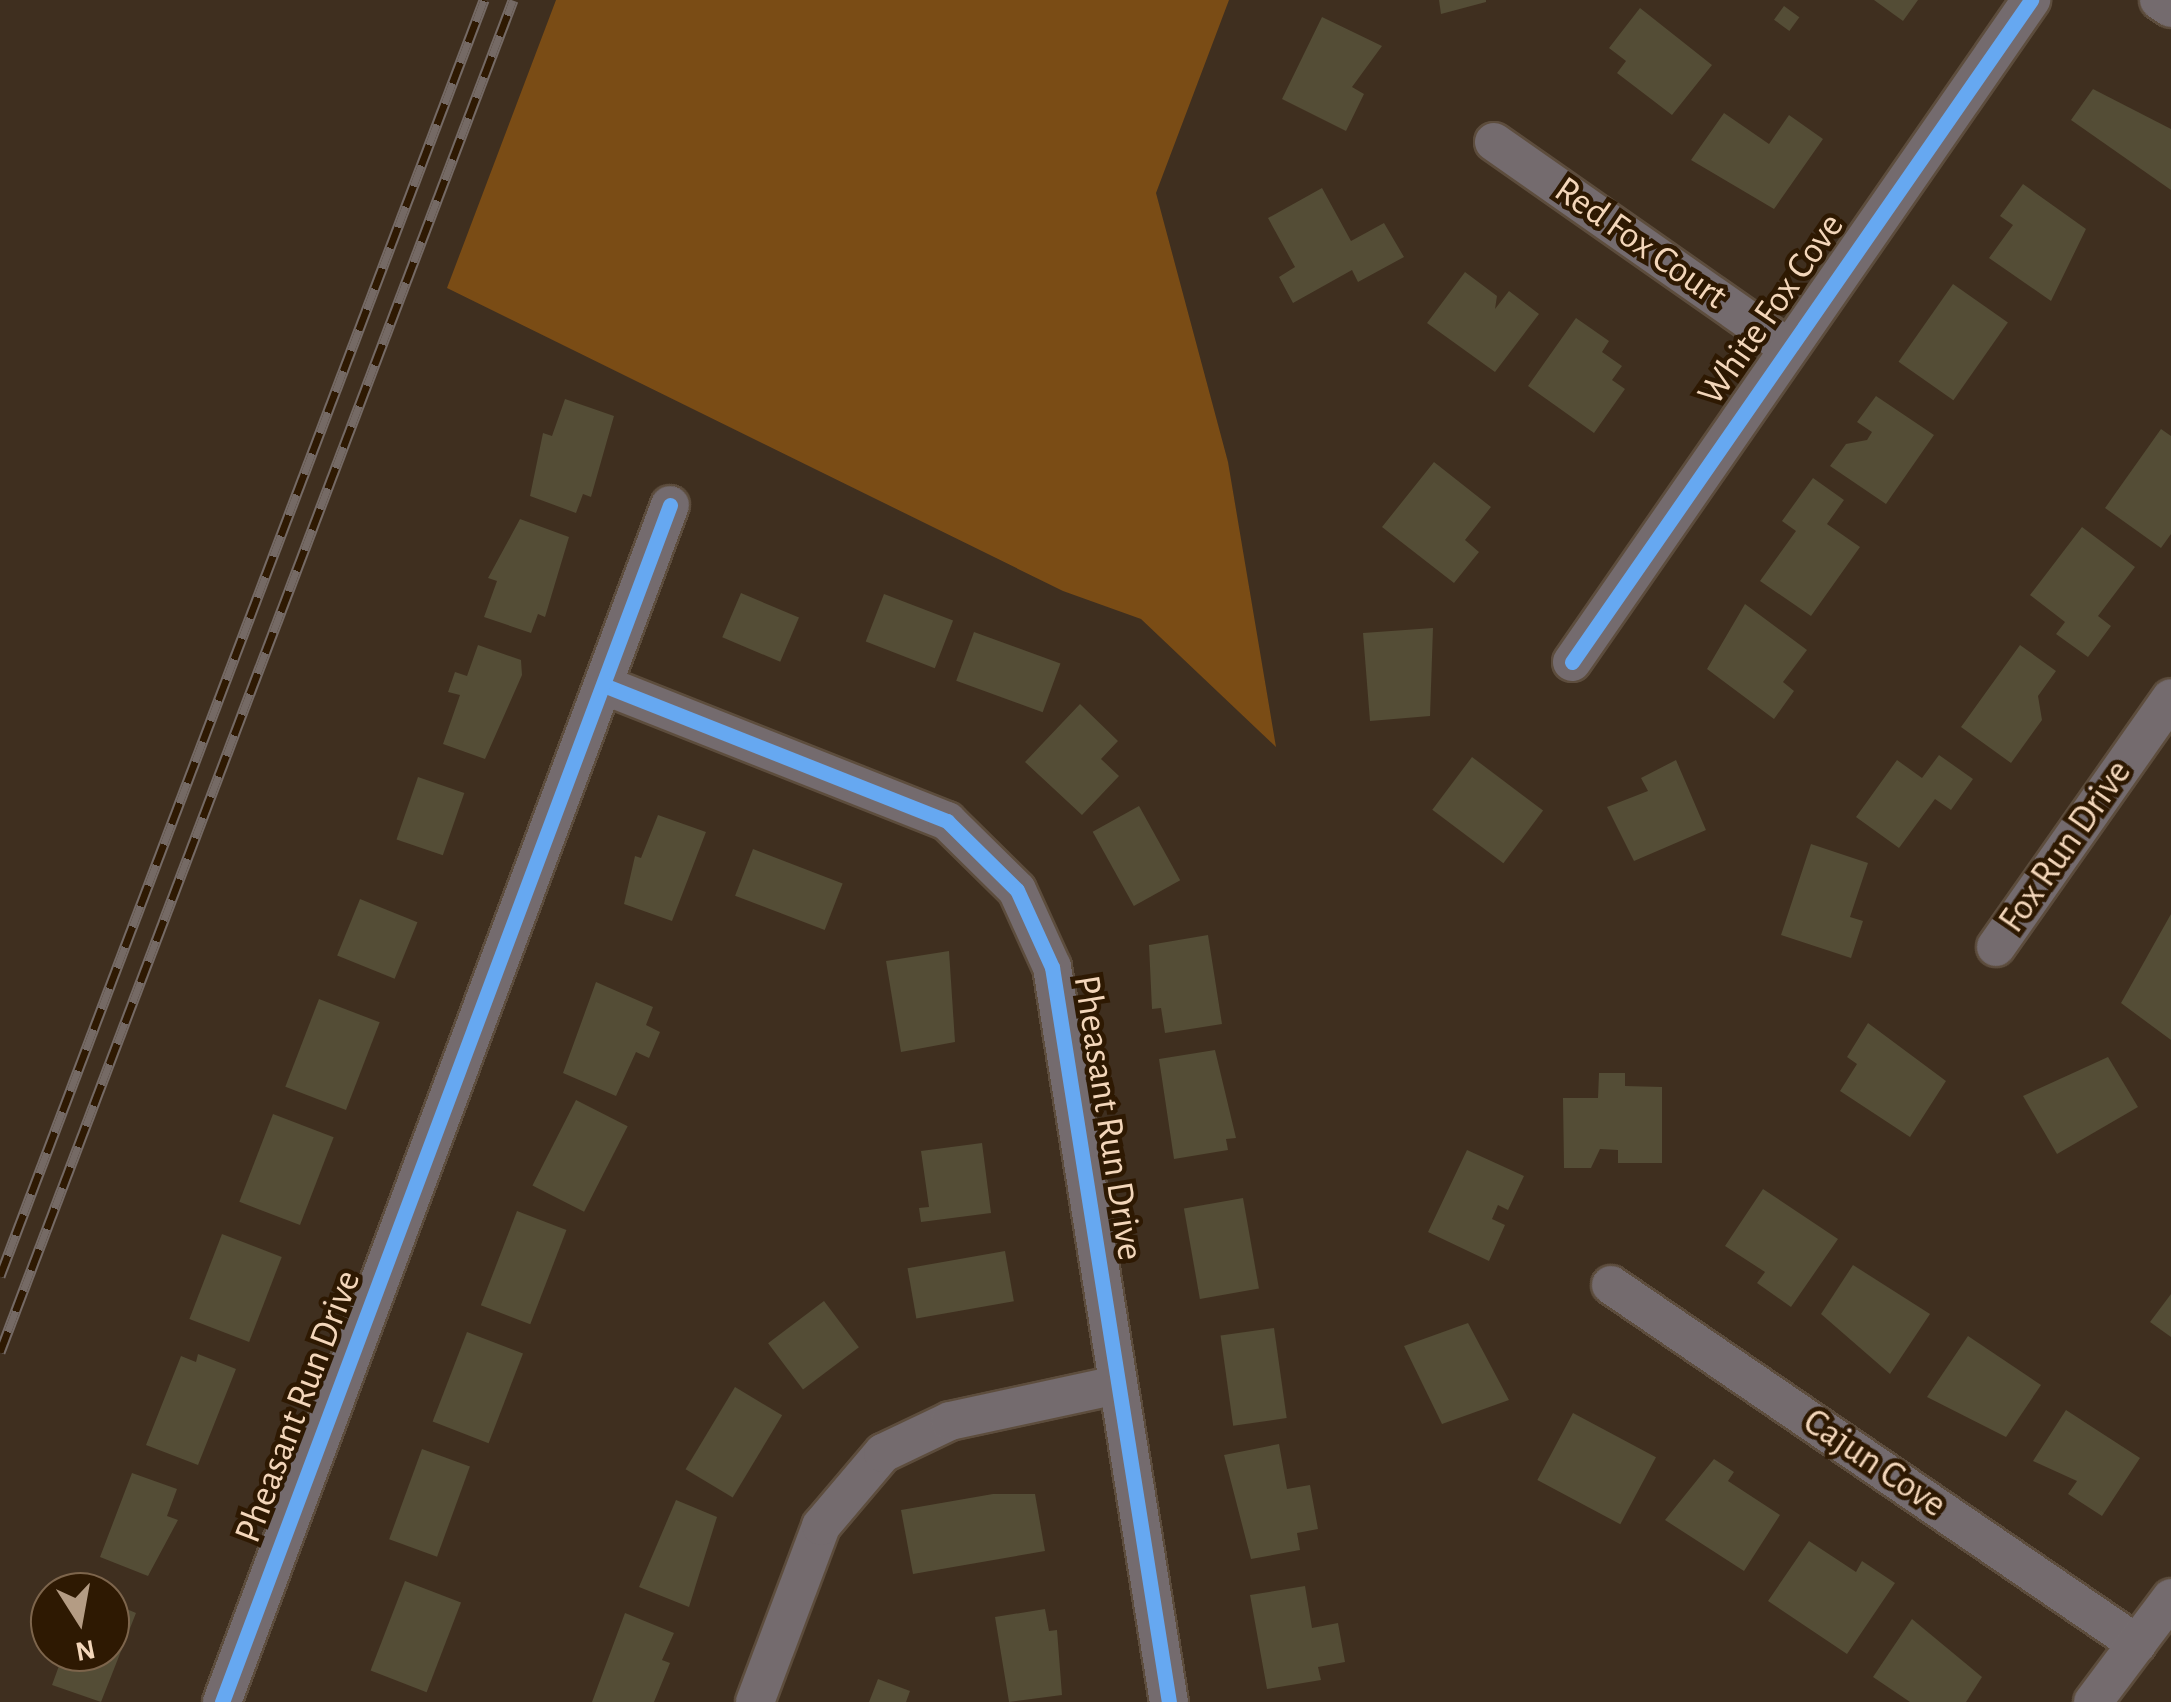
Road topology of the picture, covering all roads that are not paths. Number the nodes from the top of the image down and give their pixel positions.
1 (2031, 0) edge
2 (2159, 0) edge
3 (2171, 8) edge
4 (1494, 142) dead end
5 (1785, 346) junction
6 (670, 506) dead end
7 (1572, 662) dead end
8 (606, 686) junction
9 (2171, 698) edge
10 (1996, 947) dead end
11 (1611, 1284) dead end
12 (1116, 1385) junction
13 (2171, 1598) edge
14 (2137, 1644) junction
15 (222, 1702) edge
16 (755, 1702) edge
17 (1169, 1702) edge
18 (2093, 1702) edge

1 - 5 street, White Fox Cove
2 - 3 street
4 - 5 street, Red Fox Court
5 - 7 street, White Fox Cove
6 - 8 street, Pheasant Run Drive
8 - 12 street, Pheasant Run Drive
8 - 15 street, Pheasant Run Drive
9 - 10 street, Fox Run Drive
11 - 14 street, Cajun Cove
12 - 16 street
12 - 17 street, Pheasant Run Drive
13 - 14 street
14 - 18 street

